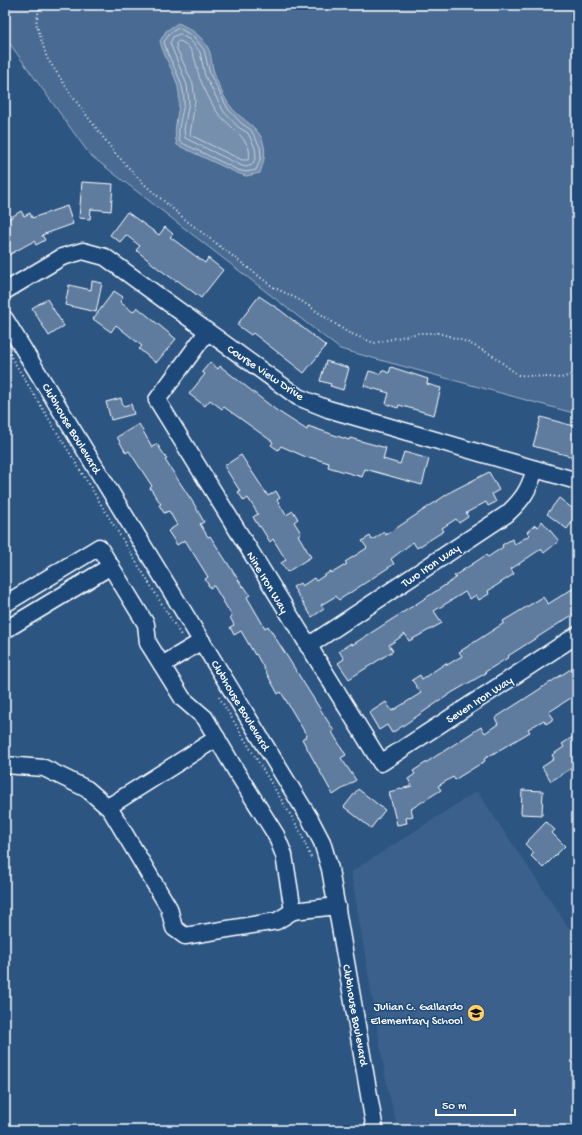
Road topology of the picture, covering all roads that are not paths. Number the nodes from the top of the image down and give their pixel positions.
1 (5, 291) edge
2 (5, 318) edge
3 (208, 332) junction
4 (535, 469) junction
5 (577, 481) edge
6 (111, 566) junction
7 (5, 604) edge
8 (5, 630) edge
9 (577, 635) edge
10 (202, 641) junction
11 (308, 646) junction
12 (162, 665) junction
13 (217, 738) junction
14 (381, 763) joint
15 (5, 765) edge
16 (108, 807) junction
17 (337, 906) junction
18 (293, 910) junction
19 (376, 1130) edge

1 - 3 street, Course View Drive
2 - 10 street, Clubhouse Boulevard
3 - 4 street, Course View Drive
3 - 11 street, Nine Iron Way
4 - 5 street, Course View Drive
4 - 11 street, Two Iron Way
6 - 7 street
6 - 8 street
6 - 12 street
9 - 14 street, Seven Iron Way
10 - 12 street
10 - 17 street, Clubhouse Boulevard
11 - 14 street, Nine Iron Way
12 - 13 street
13 - 16 street
13 - 18 street
15 - 16 street
16 - 18 street
17 - 18 street
17 - 19 street, Clubhouse Boulevard

